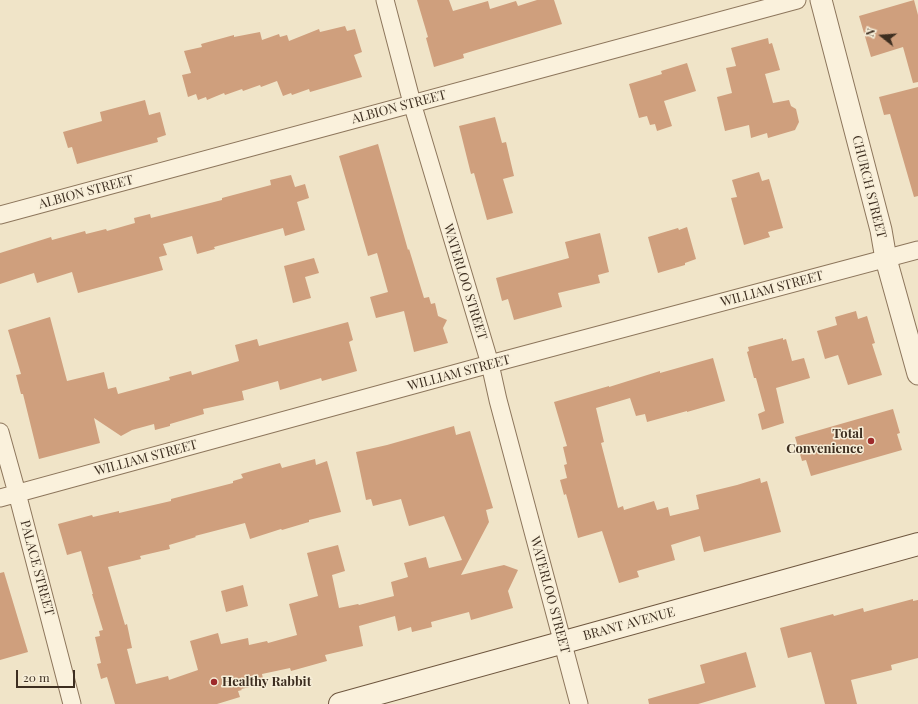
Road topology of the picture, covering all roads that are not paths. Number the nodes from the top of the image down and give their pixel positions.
1 (385, 0) edge
2 (797, 0) edge
3 (821, 0) edge
4 (412, 104) junction
5 (0, 215) edge
6 (918, 250) edge
7 (886, 259) junction
8 (490, 364) junction
9 (918, 374) edge
10 (0, 432) edge
11 (17, 493) junction
12 (0, 498) edge
13 (918, 544) edge
14 (563, 642) junction
15 (72, 704) edge
16 (340, 704) edge
17 (579, 704) edge

1 - 4 street, WATERLOO STREET
2 - 4 street, ALBION STREET
3 - 7 street, CHURCH STREET
4 - 5 street, ALBION STREET
4 - 8 street, WATERLOO STREET
6 - 7 street, WILLIAM STREET
7 - 8 street, WILLIAM STREET
7 - 9 street, CHURCH STREET
8 - 11 street, WILLIAM STREET
8 - 14 street, WATERLOO STREET
10 - 11 street, PALACE STREET
11 - 12 street, WILLIAM STREET
11 - 15 street, PALACE STREET
13 - 14 main road, BRANT AVENUE
14 - 16 main road, BRANT AVENUE
14 - 17 street, WATERLOO STREET

